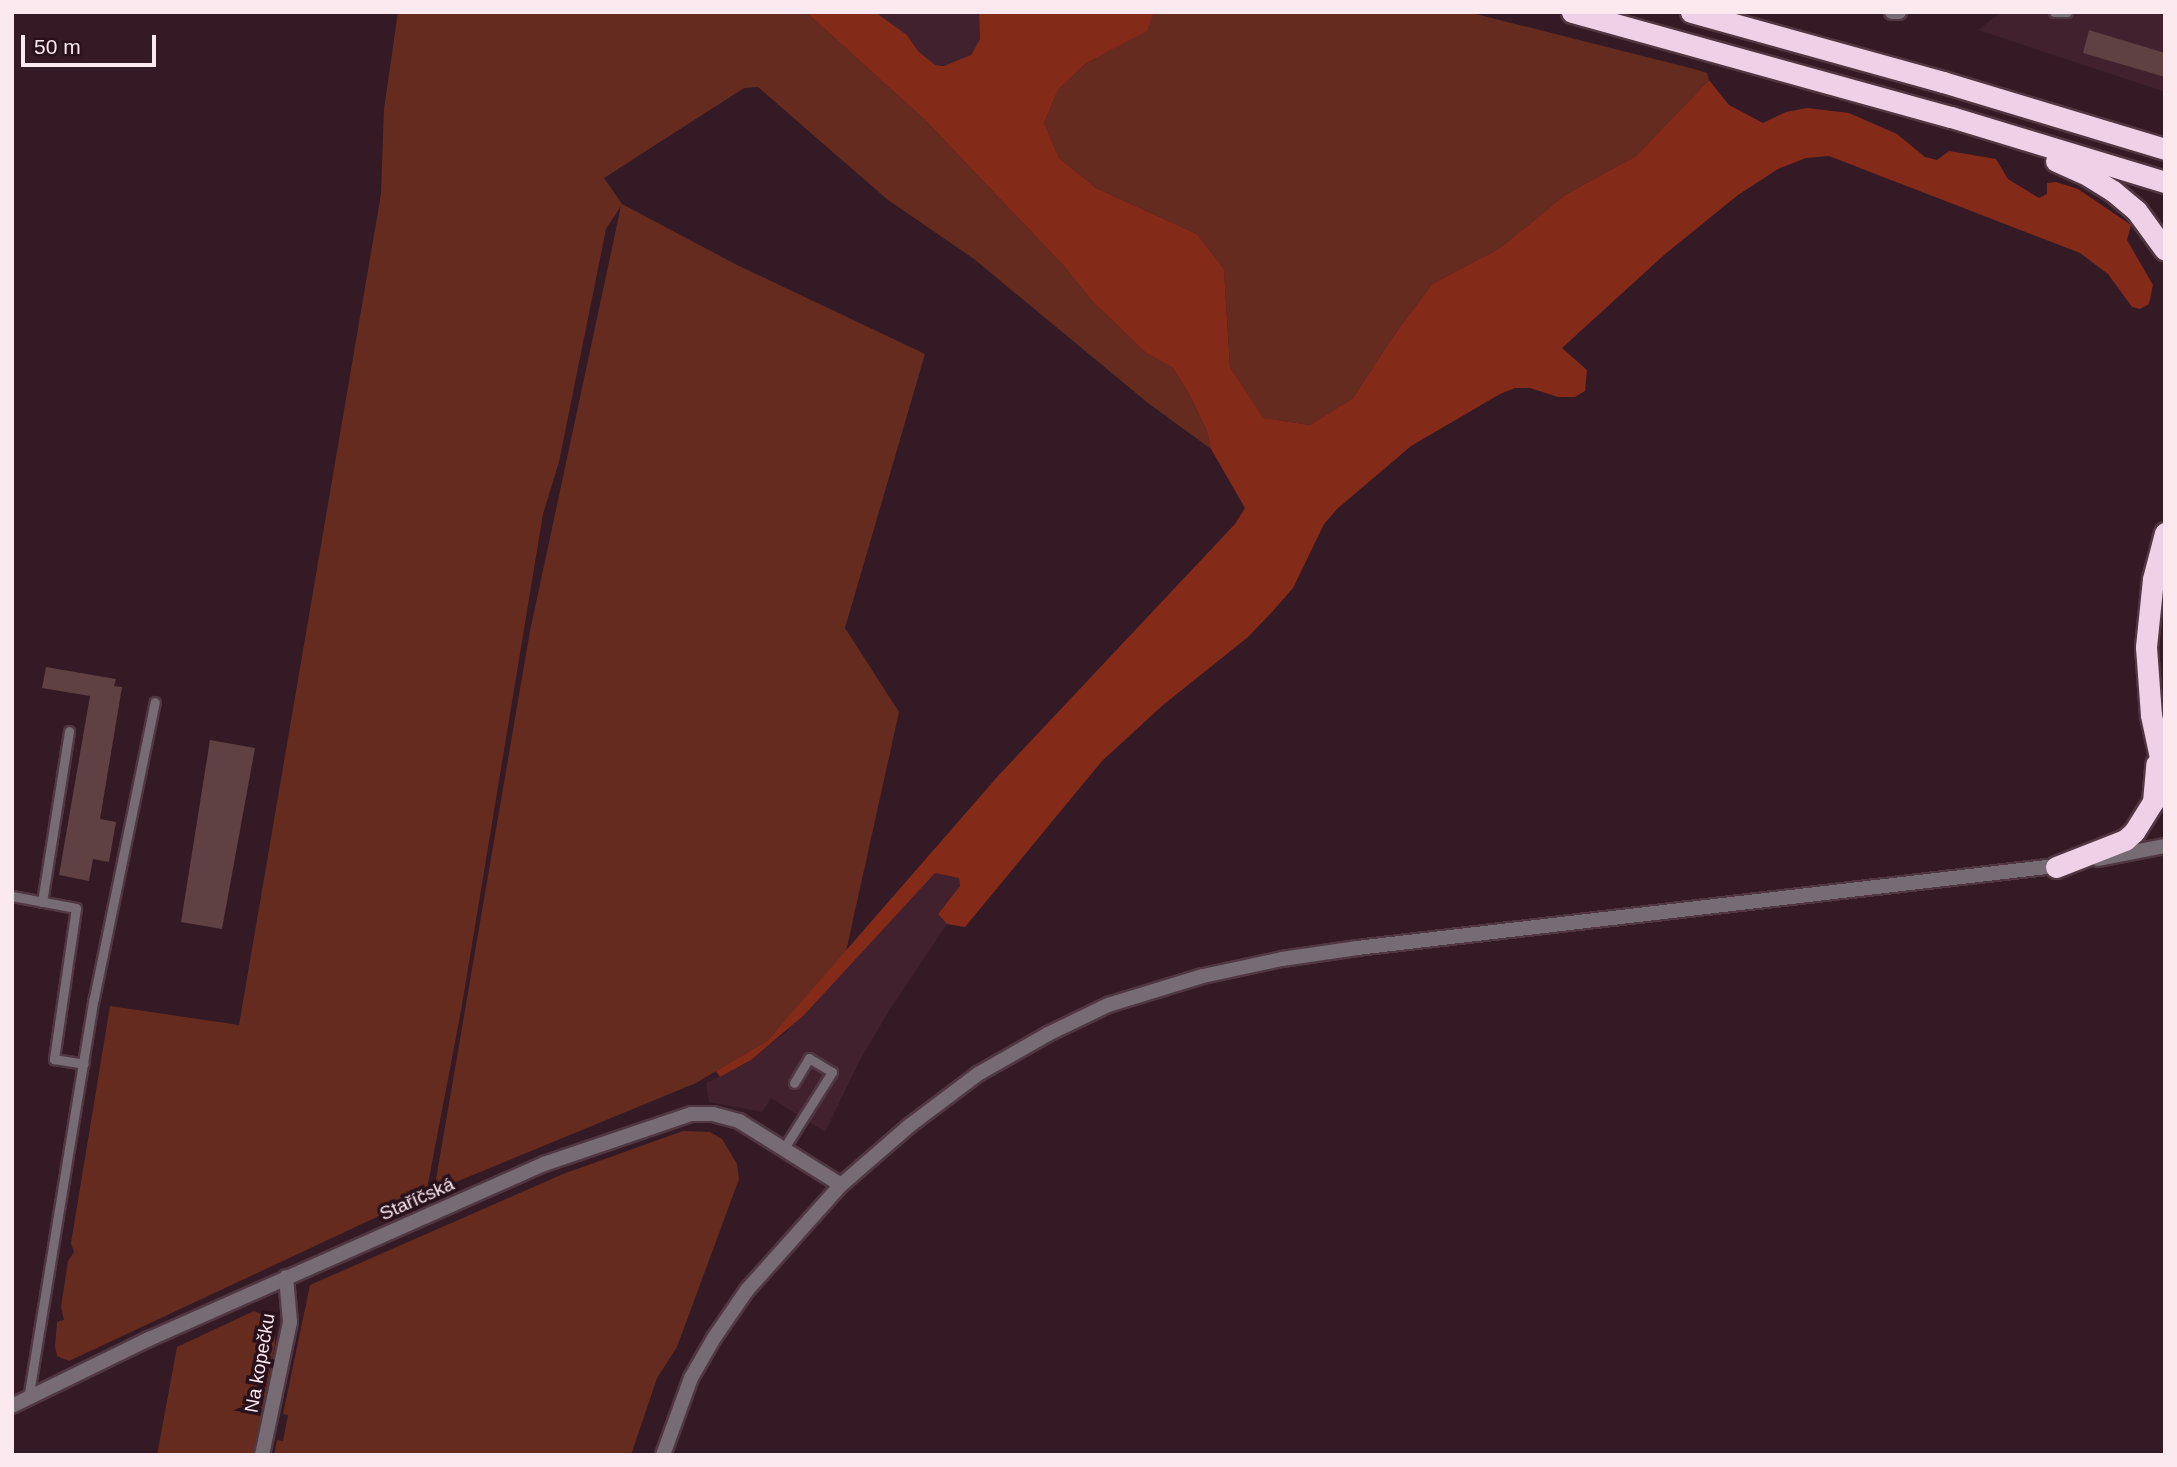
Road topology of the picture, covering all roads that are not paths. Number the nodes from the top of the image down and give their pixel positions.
1 (1572, 12) edge
2 (1691, 12) edge
3 (1892, 12) edge
4 (1899, 12) edge
5 (2054, 12) edge
6 (2067, 12) edge
7 (1951, 117) junction
8 (2165, 149) edge
9 (2165, 182) edge
10 (2165, 250) edge
11 (2165, 534) edge
12 (155, 702) dead end
13 (69, 731) dead end
14 (2161, 754) edge
15 (2165, 781) edge
16 (2165, 846) edge
17 (2056, 867) junction
18 (12, 896) edge
19 (42, 902) junction
20 (84, 1063) junction
21 (794, 1083) dead end
22 (784, 1148) junction
23 (841, 1185) junction
24 (286, 1277) junction
25 (28, 1399) junction
26 (12, 1406) edge
27 (262, 1455) edge
28 (663, 1455) edge

1 - 7 highway
2 - 8 highway
3 - 4 street
5 - 6 lane
7 - 9 highway
7 - 10 highway
11 - 14 highway
12 - 20 lane
13 - 19 lane
14 - 15 highway
14 - 17 highway
16 - 17 street
17 - 23 street
18 - 19 lane
19 - 20 lane
20 - 25 lane
21 - 22 lane
22 - 23 street, Staříčská
22 - 24 street, Staříčská
23 - 28 street
24 - 25 street, Staříčská
24 - 27 street, Na kopečku
25 - 26 street, Staříčská

